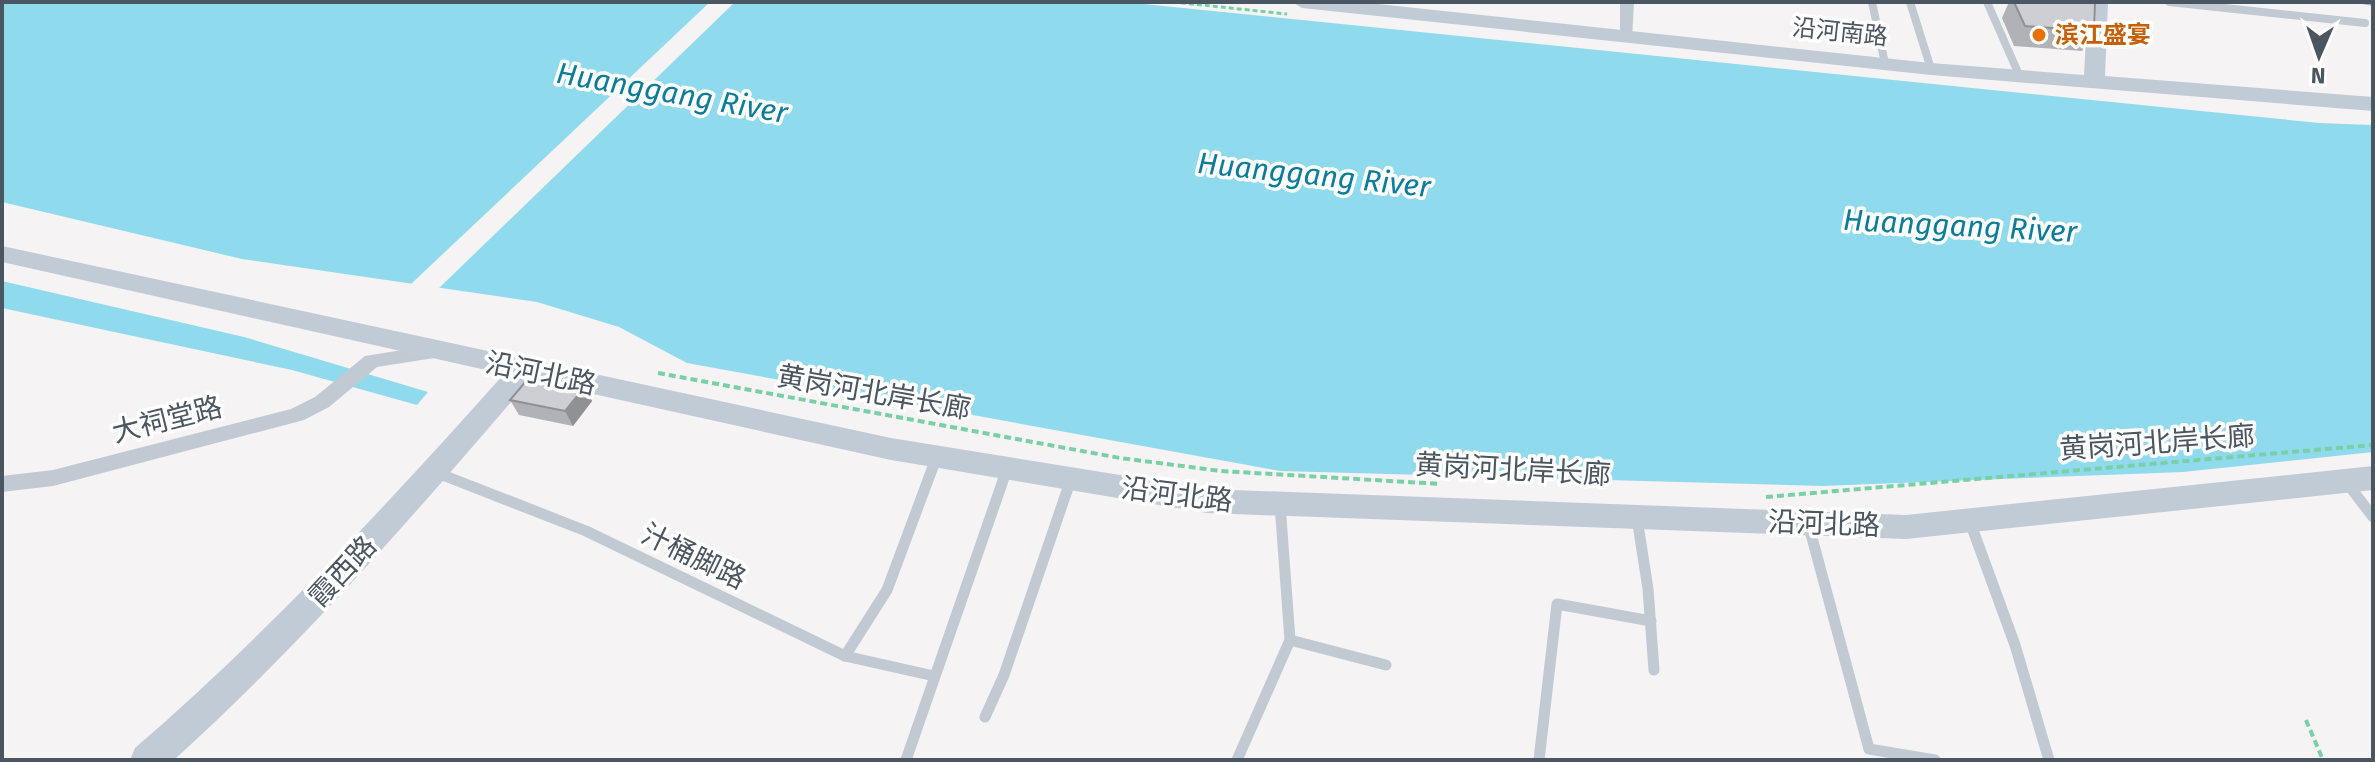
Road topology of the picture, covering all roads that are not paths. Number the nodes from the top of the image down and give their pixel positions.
1 (1302, 2) edge
2 (1627, 2) edge
3 (1872, 2) edge
4 (1910, 2) edge
5 (1987, 2) edge
6 (2098, 2) edge
7 (2169, 2) edge
8 (2365, 23) dead end
9 (1627, 36) junction
10 (1885, 63) junction
11 (1931, 69) junction
12 (2020, 77) junction
13 (2094, 82) junction
14 (2373, 104) edge
15 (2, 254) edge
16 (440, 351) junction
17 (524, 369) junction
18 (937, 456) junction
19 (1007, 469) junction
20 (435, 472) junction
21 (1071, 479) junction
22 (2359, 480) edge
23 (2, 484) edge
24 (1280, 504) junction
25 (1636, 516) junction
26 (2373, 517) edge
27 (1969, 521) junction
28 (1808, 523) junction
29 (1651, 621) junction
30 (1290, 640) junction
31 (845, 656) junction
32 (1386, 665) dead end
33 (1654, 670) dead end
34 (934, 676) junction
35 (985, 717) dead end
36 (166, 756) edge
37 (906, 760) edge
38 (1237, 760) edge
39 (1539, 760) edge
40 (1935, 760) edge
41 (2049, 760) edge

1 - 9 street, 沿河南路
2 - 9 street
3 - 10 lane
4 - 11 lane
5 - 12 lane
6 - 13 street
7 - 8 lane
9 - 10 street, 沿河南路
10 - 11 street, 沿河南路
11 - 12 street, 沿河南路
12 - 13 street, 沿河南路
13 - 14 street, 沿河南路
15 - 16 street, 沿河北路
16 - 17 street, 沿河北路
16 - 23 street, 大祠堂路
17 - 18 street, 沿河北路
17 - 20 street, 霞西路
18 - 19 street, 沿河北路
18 - 31 lane
19 - 21 street, 沿河北路
19 - 34 lane
20 - 31 lane, 汁桶脚路
20 - 36 street, 霞西路
21 - 24 street, 沿河北路
21 - 35 lane
22 - 26 lane
22 - 27 street, 沿河北路
24 - 25 street, 沿河北路
24 - 30 lane
25 - 28 street, 沿河北路
25 - 29 lane
27 - 28 street, 沿河北路
27 - 41 lane
28 - 40 lane
29 - 33 lane
29 - 39 lane
30 - 32 lane
30 - 38 lane
31 - 34 lane, 汁桶脚路
34 - 37 lane

